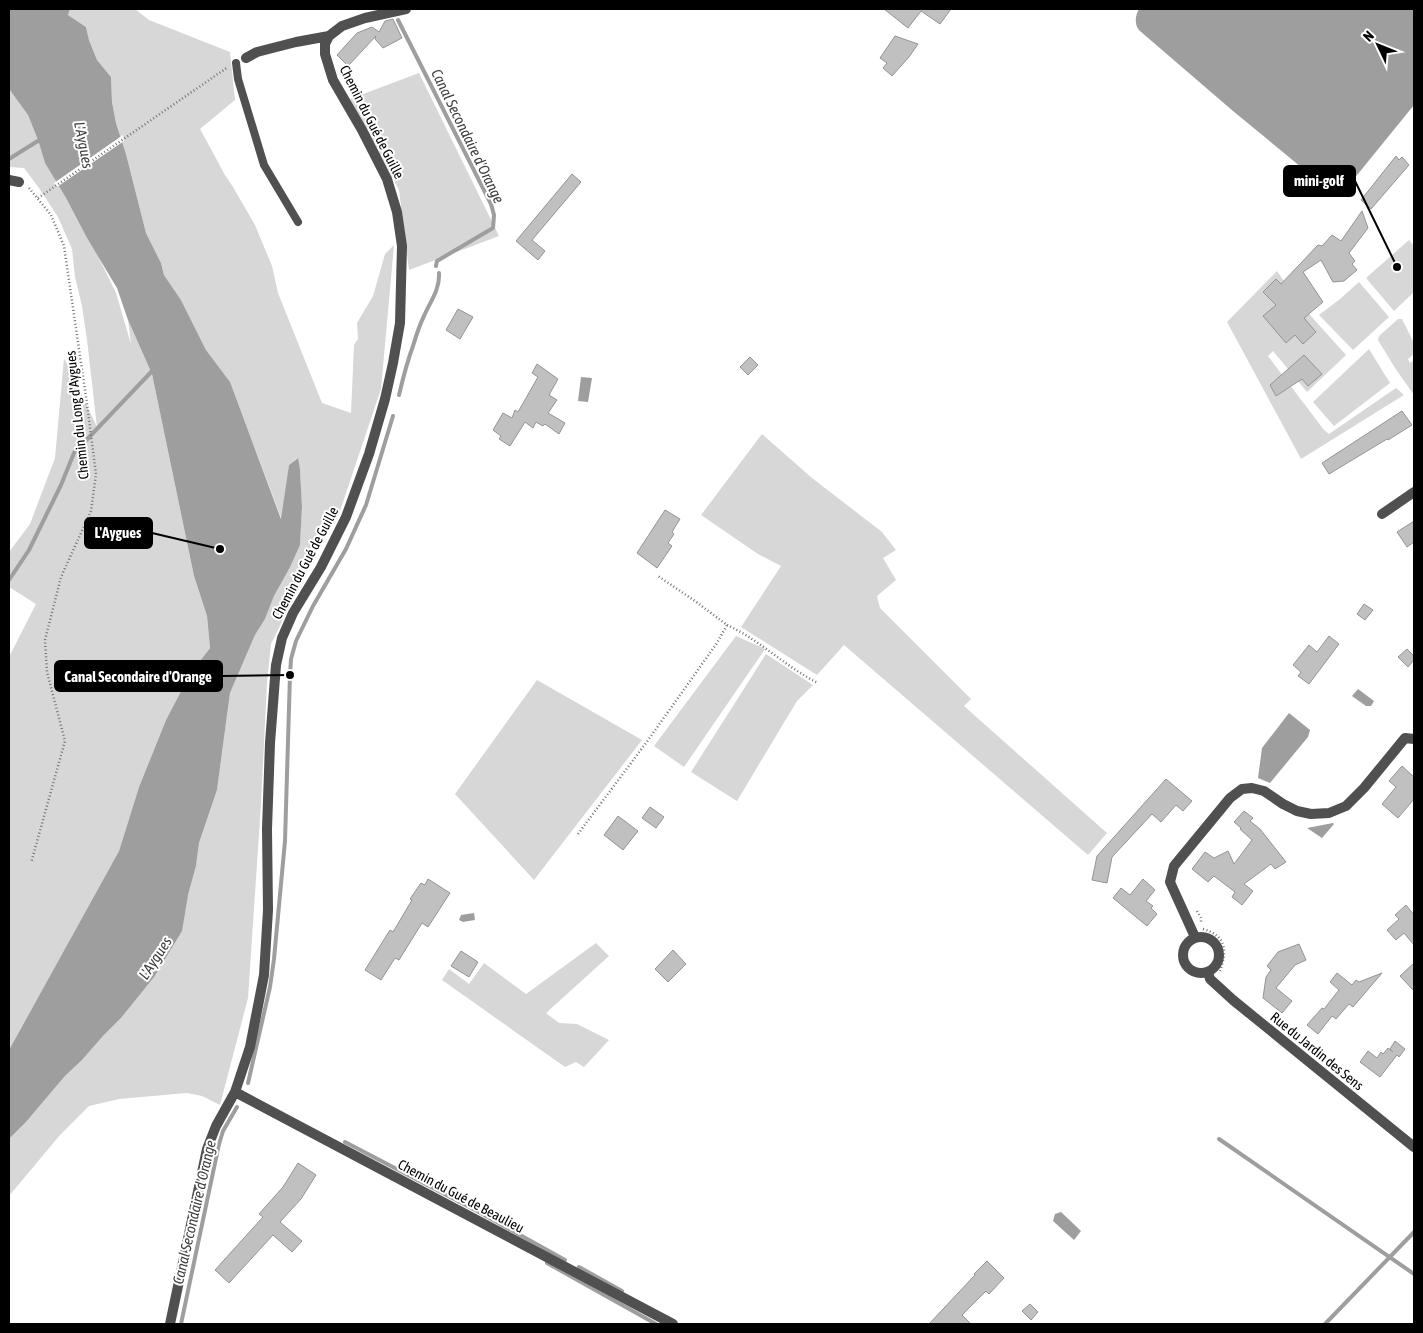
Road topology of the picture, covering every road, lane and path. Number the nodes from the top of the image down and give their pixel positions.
1 (406, 9) edge
2 (328, 36) junction
3 (246, 58) dead end
4 (236, 63) dead end
5 (212, 77) dead end
6 (298, 222) dead end
7 (1414, 492) edge
8 (1382, 514) dead end
9 (658, 576) dead end
10 (727, 625) junction
11 (818, 683) dead end
12 (1410, 739) edge
13 (578, 834) dead end
14 (31, 863) dead end
15 (1197, 910) dead end
16 (1195, 937) junction
17 (1208, 972) junction
18 (1221, 978) dead end
19 (236, 1093) junction
20 (1414, 1147) edge
21 (170, 1324) edge
22 (673, 1324) edge

1 - 2 street
2 - 3 street
2 - 19 street, Chemin du Gué de Guille
4 - 6 lane
5 - 14 path, Chemin du Long d'Aygues
7 - 8 street
9 - 10 path
10 - 11 path
10 - 13 path
12 - 16 street
15 - 18 path
16 - 17 street
16 - 17 street
17 - 20 street, Rue du Jardin des Sens
19 - 21 street, Chemin du Gué de Guille
19 - 22 street, Chemin du Gué de Beaulieu

